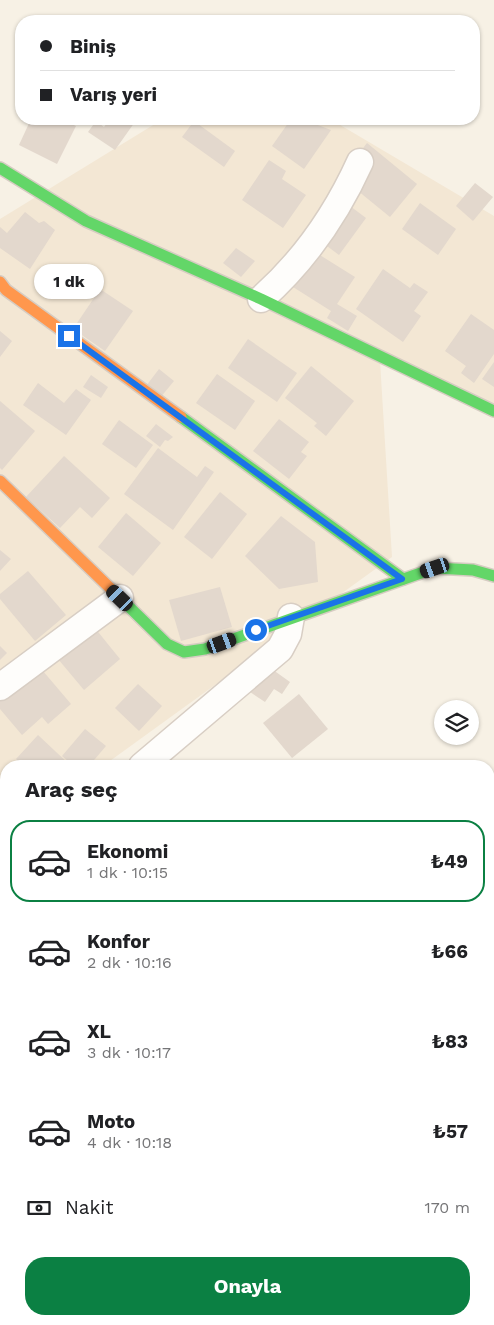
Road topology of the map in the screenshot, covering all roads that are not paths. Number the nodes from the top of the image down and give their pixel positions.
1 (360, 162) dead end
2 (0, 168) edge
3 (0, 282) edge
4 (261, 299) junction
5 (494, 411) edge
6 (0, 481) edge
7 (494, 576) edge
8 (402, 579) junction
9 (120, 598) junction
10 (291, 617) junction
11 (0, 687) edge
12 (149, 760) edge

1 - 4 street
2 - 4 street
3 - 8 street
4 - 5 street
6 - 9 street
7 - 8 street
8 - 10 street
9 - 10 street
9 - 11 street
10 - 12 street

